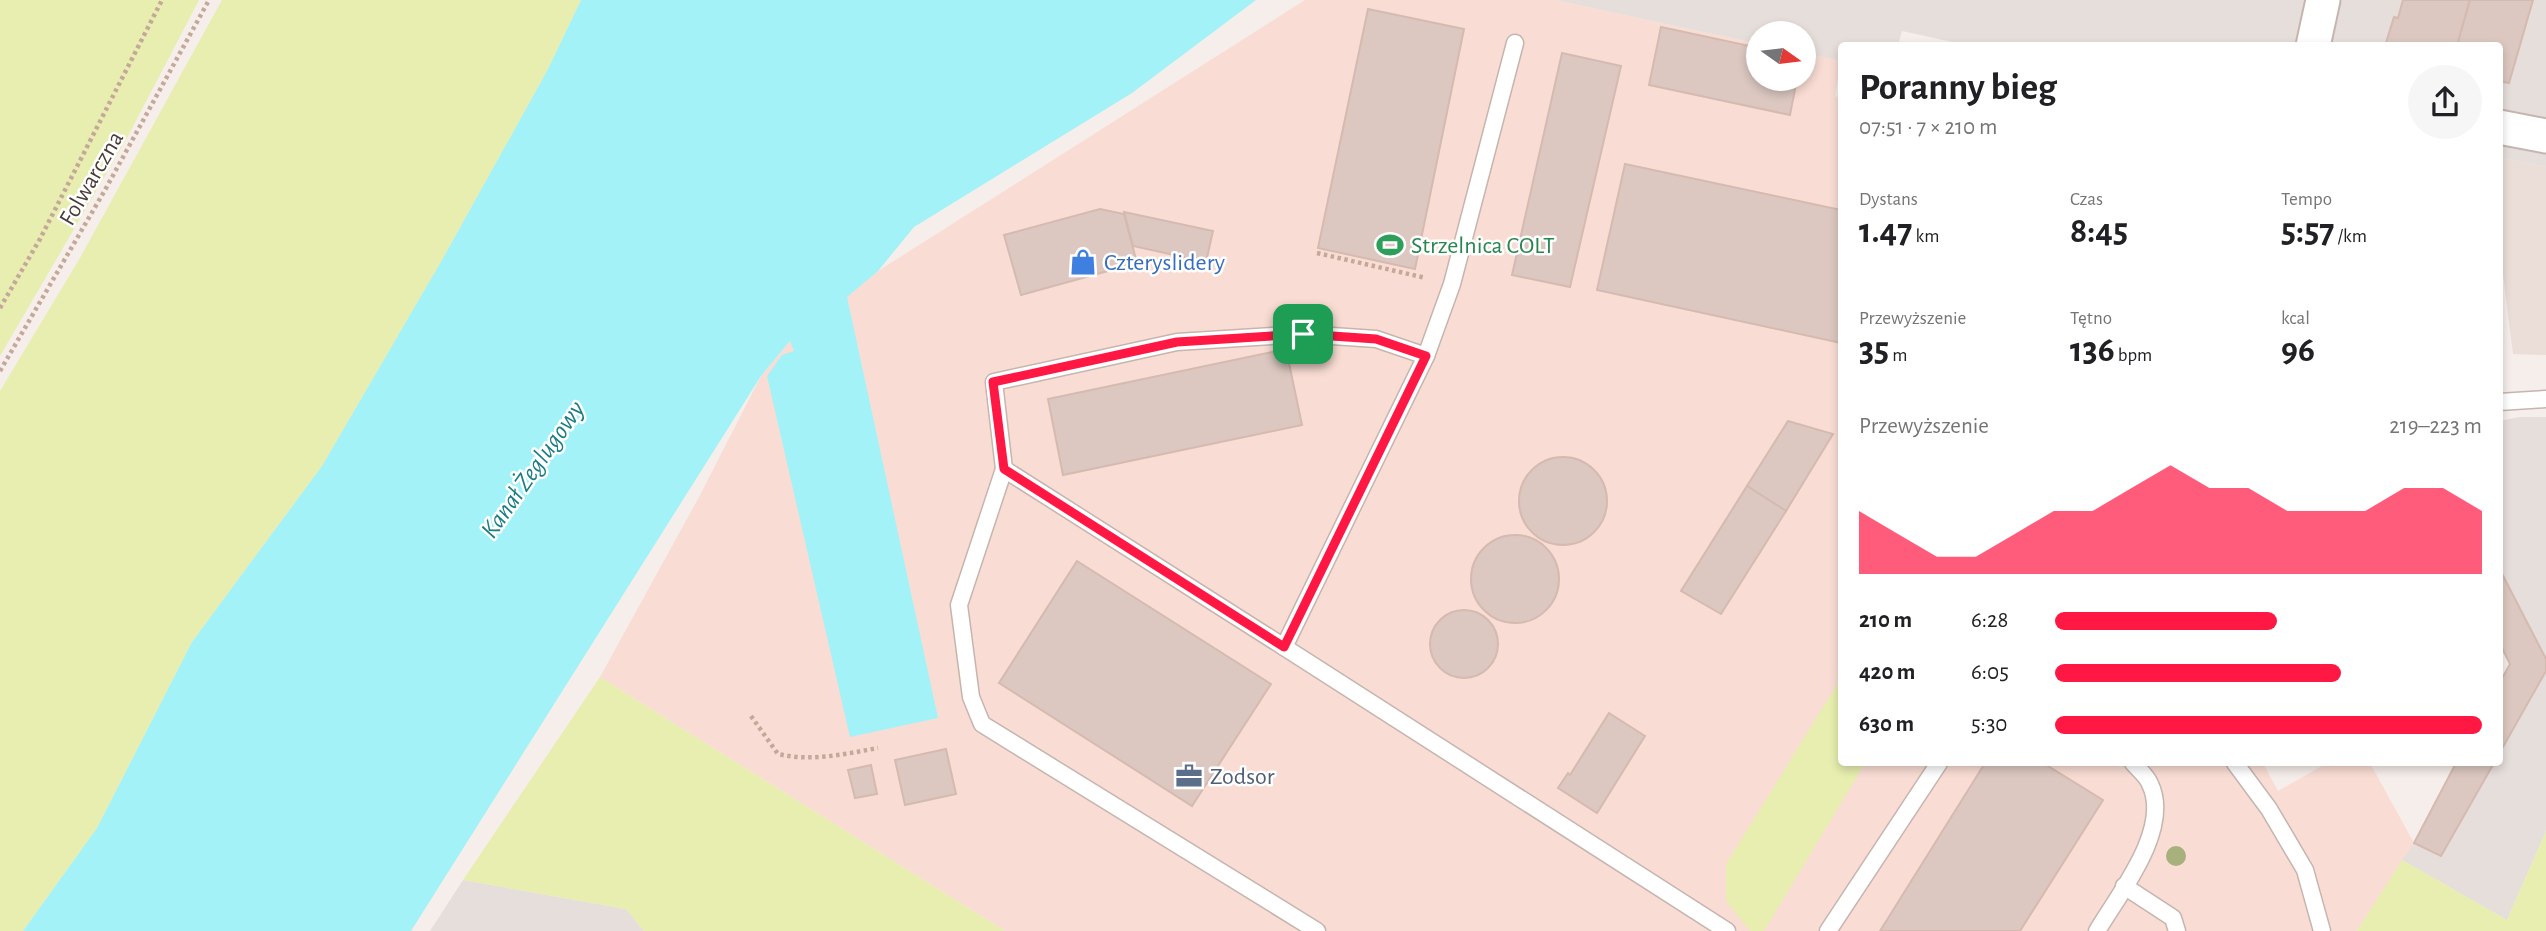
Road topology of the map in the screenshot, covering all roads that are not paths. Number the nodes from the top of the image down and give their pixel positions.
1 (2323, 0) edge
2 (2315, 42) edge
3 (1516, 43) dead end
4 (2503, 128) edge
5 (2546, 136) edge
6 (1426, 356) junction
7 (2546, 399) edge
8 (2503, 402) edge
9 (1004, 469) junction
10 (1284, 647) junction
11 (1937, 766) edge
12 (2136, 766) edge
13 (2237, 766) edge
14 (2124, 886) junction
15 (1317, 931) edge
16 (1727, 931) edge
17 (1828, 931) edge
18 (2096, 931) edge
19 (2177, 931) edge
20 (2322, 931) edge

1 - 2 street
3 - 6 lane
4 - 5 street
6 - 9 lane
6 - 10 lane
7 - 8 lane
9 - 10 lane
9 - 15 lane
10 - 16 lane
11 - 17 lane
12 - 14 lane
13 - 20 lane
14 - 18 lane
14 - 19 lane

